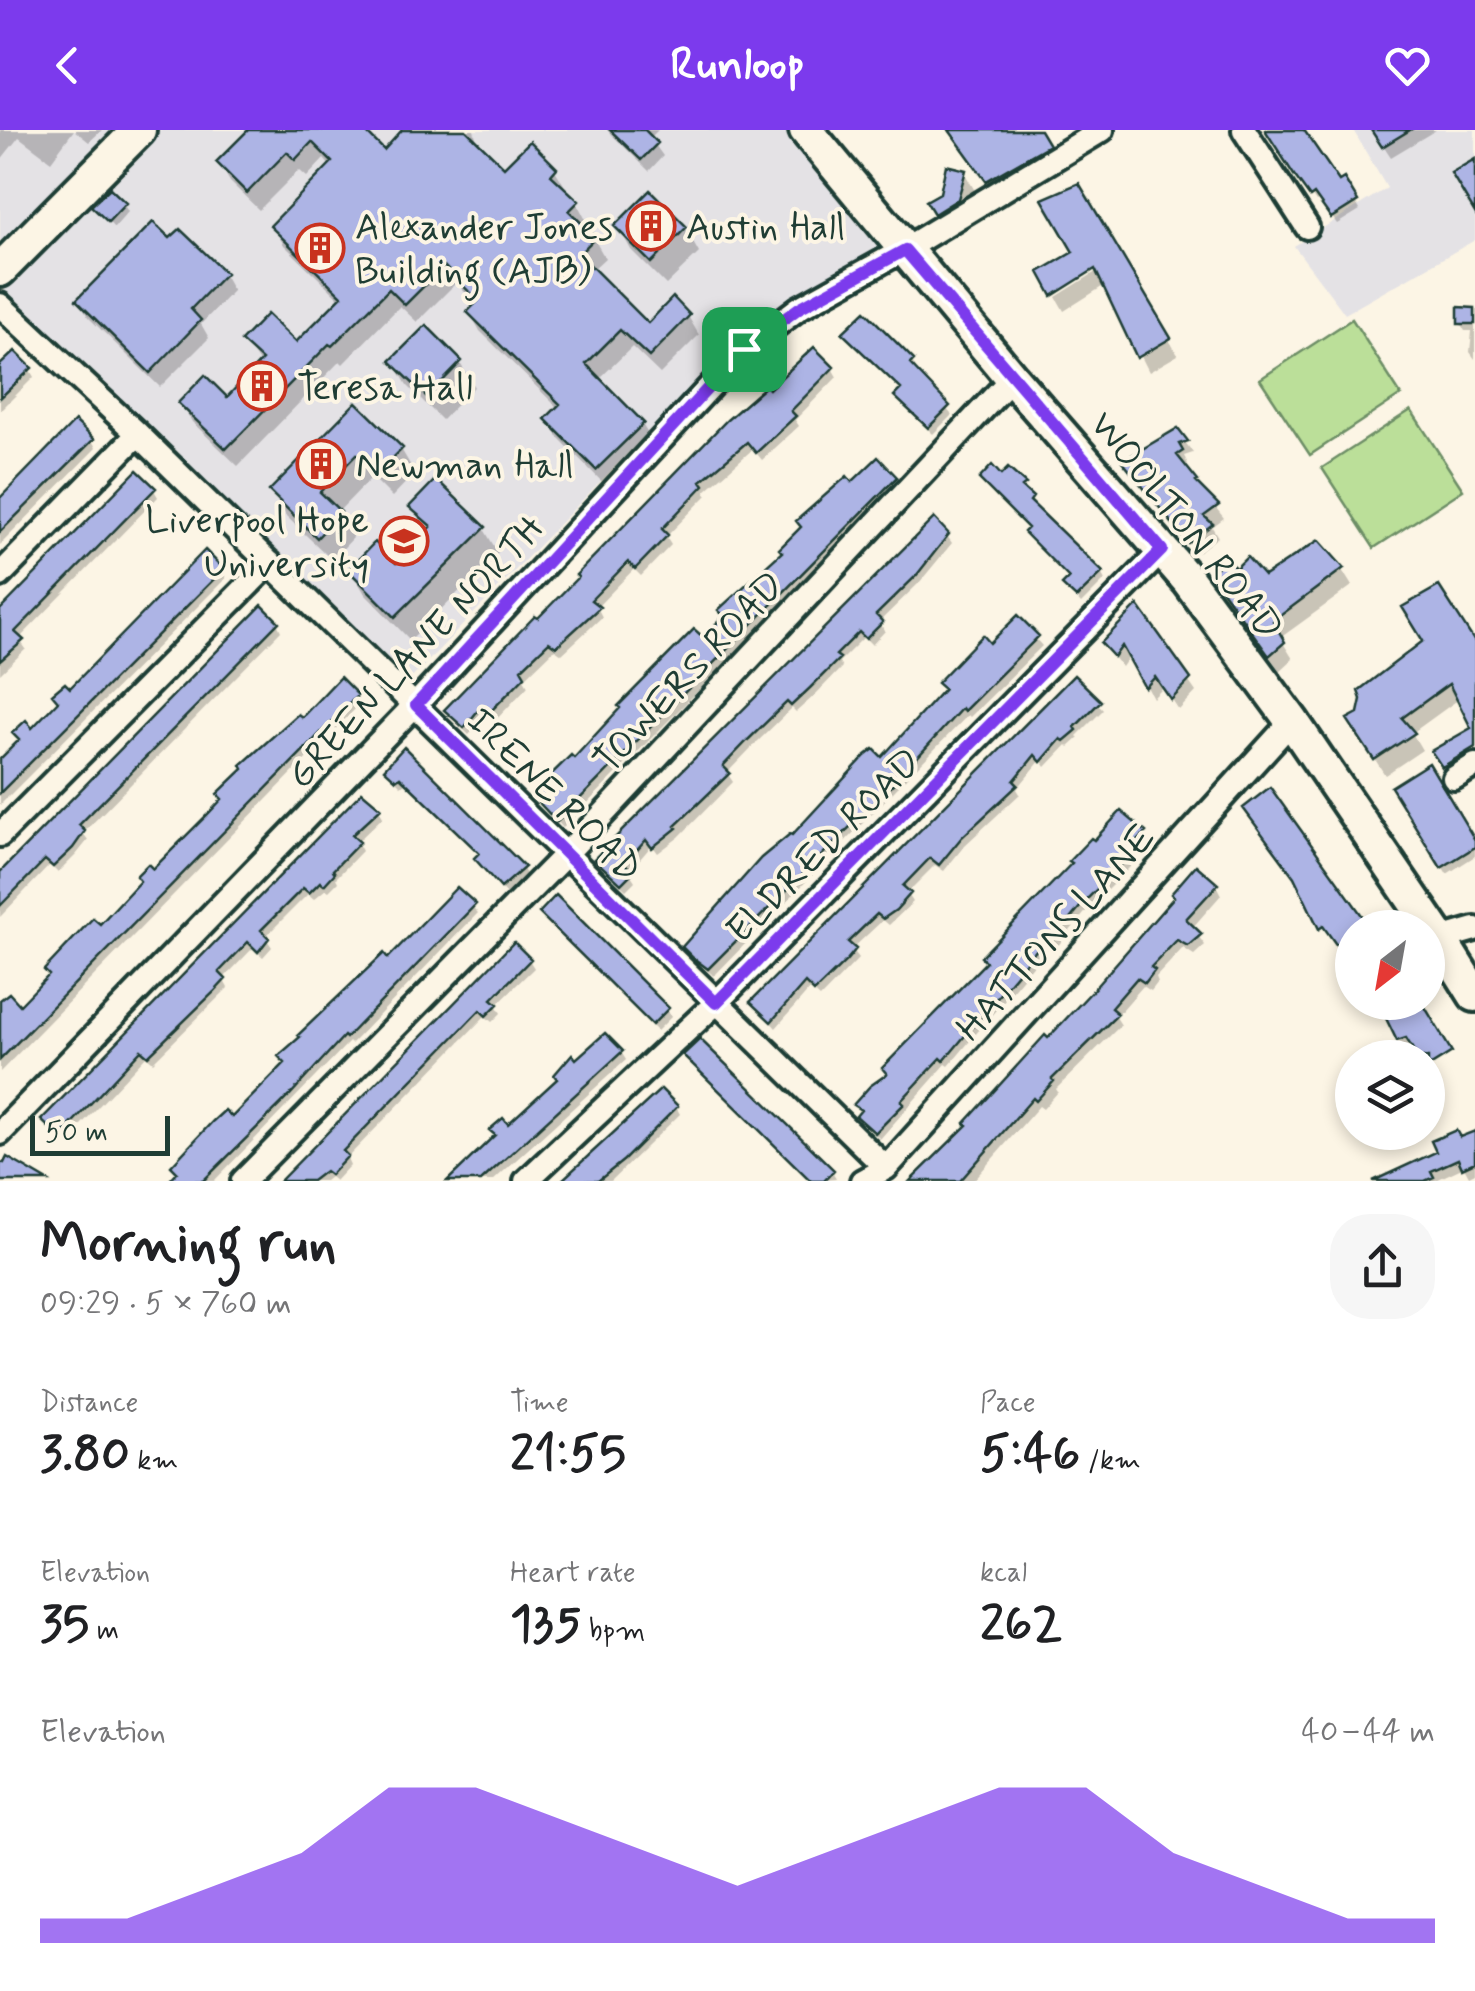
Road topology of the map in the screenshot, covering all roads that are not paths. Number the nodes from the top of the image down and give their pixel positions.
1 (138, 130) edge
2 (806, 130) edge
3 (1102, 130) edge
4 (1244, 130) edge
5 (1307, 226) dead end
6 (905, 250) junction
7 (0, 270) edge
8 (0, 305) edge
9 (1012, 378) junction
10 (138, 434) junction
11 (1162, 550) junction
12 (270, 563) junction
13 (0, 575) edge
14 (416, 705) junction
15 (1292, 721) junction
16 (1475, 765) edge
17 (1454, 778) dead end
18 (0, 834) edge
19 (565, 855) junction
20 (1420, 910) edge
21 (1475, 929) edge
22 (1445, 938) edge
23 (1445, 947) edge
24 (1475, 995) edge
25 (716, 1003) junction
26 (0, 1134) edge
27 (886, 1168) junction
28 (243, 1181) edge
29 (526, 1181) edge
30 (862, 1181) edge

1 - 7 street
2 - 6 street, WOOLTON ROAD
3 - 6 street, GREEN LANE NORTH
4 - 5 street
6 - 9 street, WOOLTON ROAD
6 - 14 street, GREEN LANE NORTH
8 - 10 street, IRENE ROAD
9 - 11 street, WOOLTON ROAD
9 - 19 street, TOWERS ROAD
10 - 12 street, IRENE ROAD
10 - 13 street
11 - 15 street, WOOLTON ROAD
11 - 25 street, ELDRED ROAD
12 - 14 street, IRENE ROAD
12 - 18 street
14 - 19 street, IRENE ROAD
14 - 26 street, GREEN LANE NORTH
15 - 20 street, WOOLTON ROAD
15 - 27 street, HATTONS LANE
16 - 17 street
19 - 25 street, IRENE ROAD
19 - 28 street, TOWERS ROAD
21 - 22 street
23 - 24 street, WOOLTON ROAD
25 - 27 street, IRENE ROAD
25 - 29 street, ELDRED ROAD
27 - 30 street, HATTONS LANE

